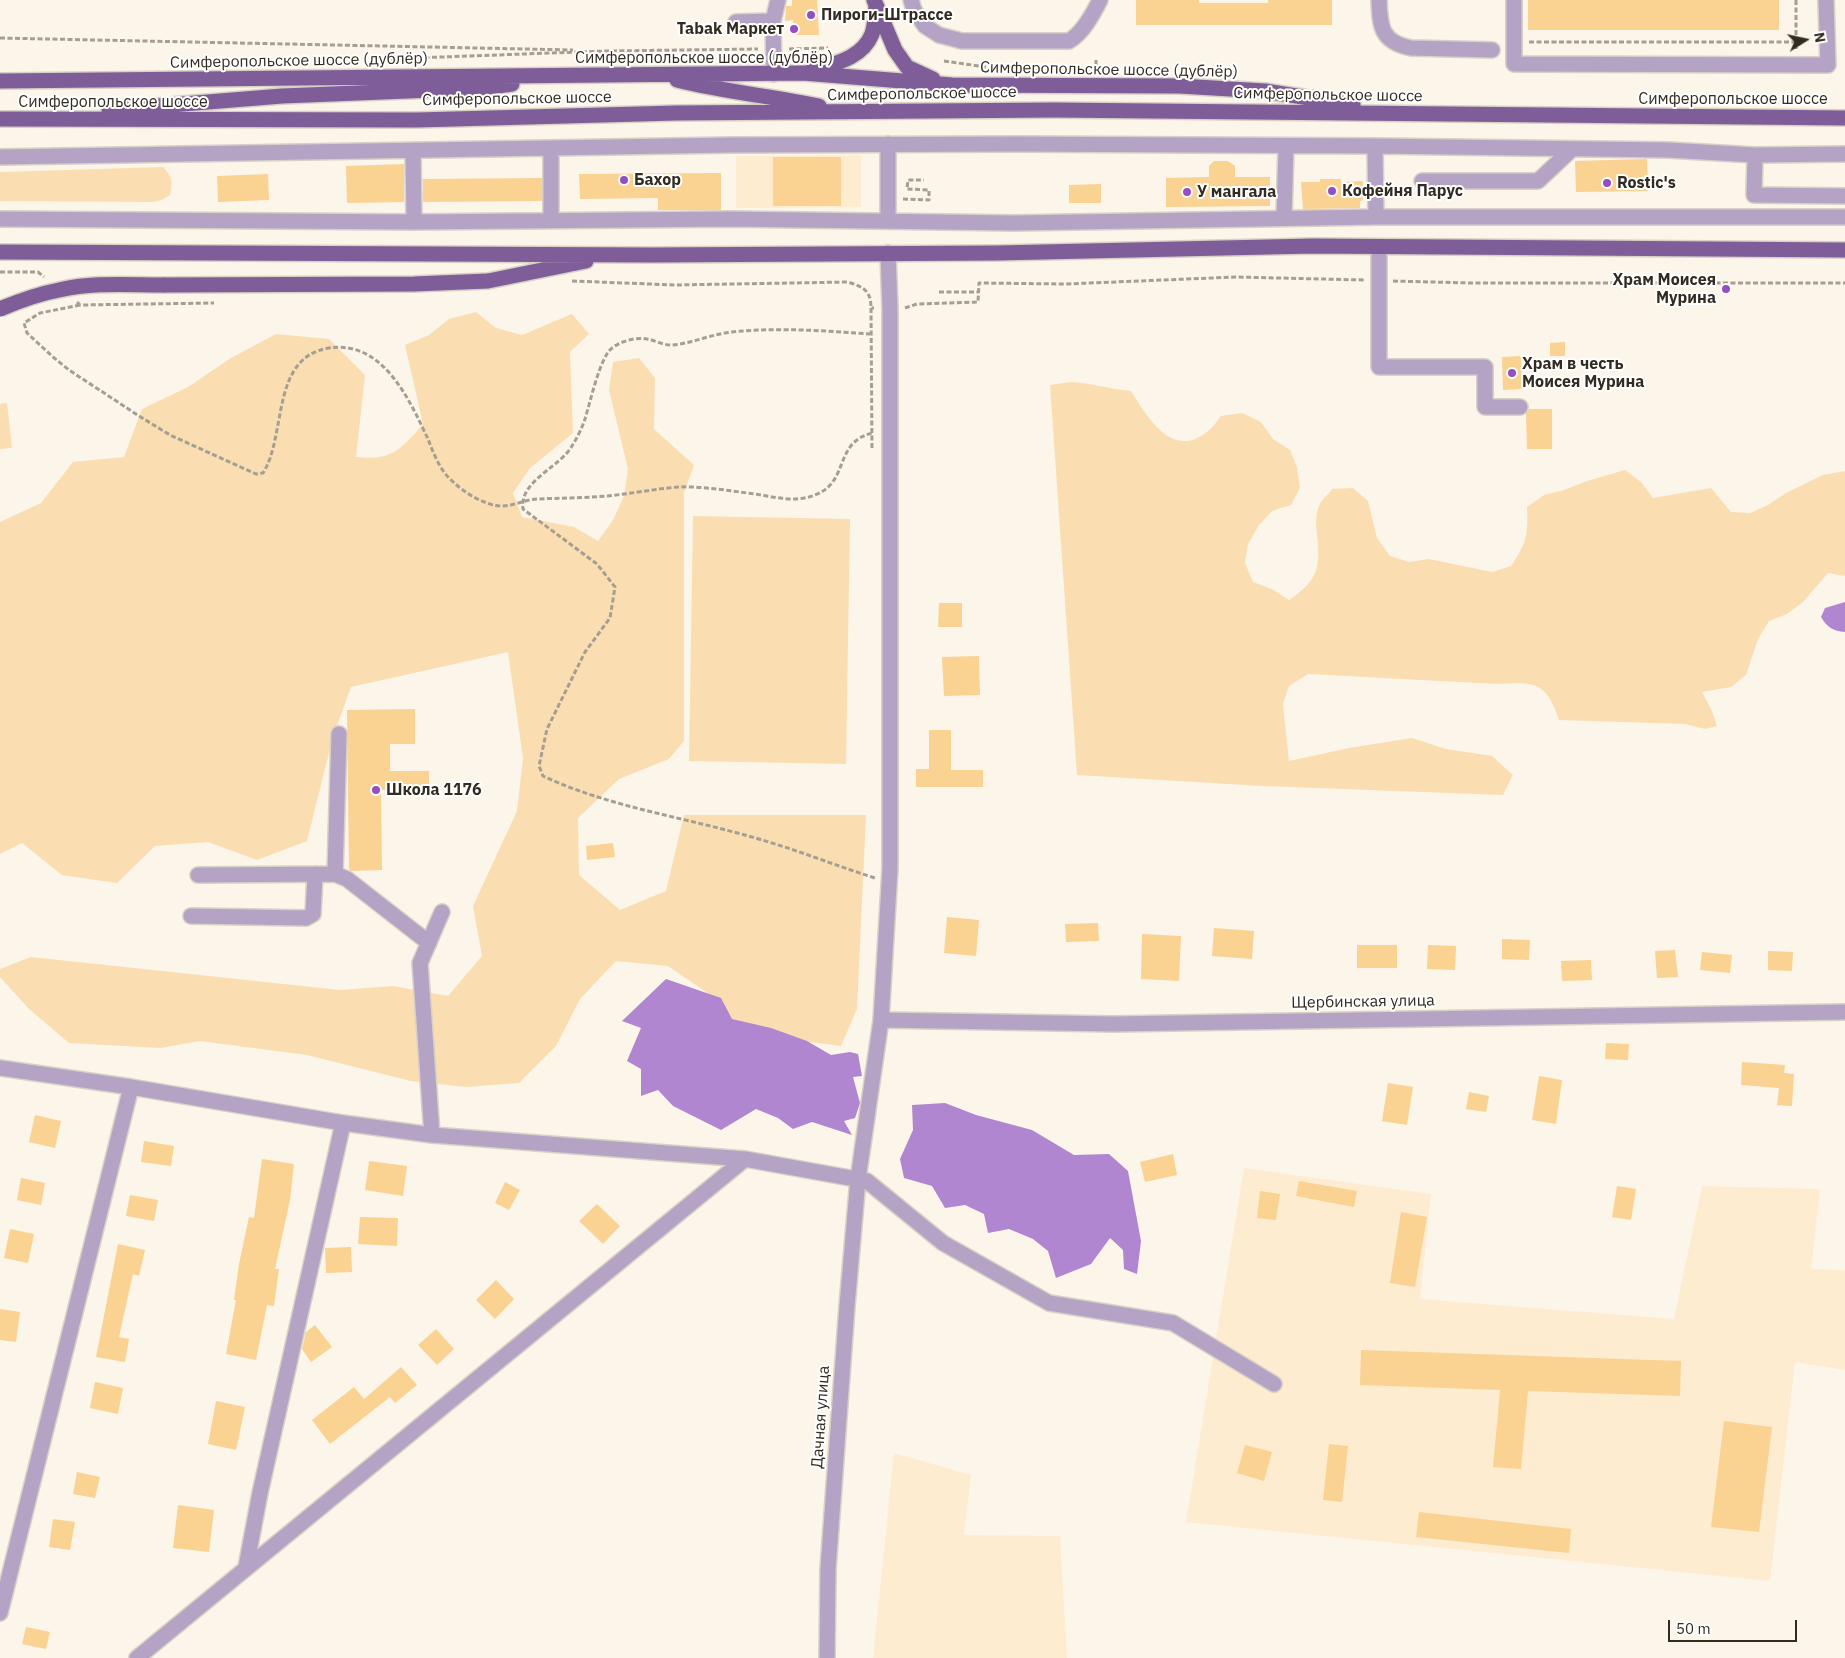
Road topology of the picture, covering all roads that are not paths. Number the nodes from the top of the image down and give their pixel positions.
1 (778, 0) edge
2 (911, 0) edge
3 (1100, 0) edge
4 (1380, 0) edge
5 (1514, 0) edge
6 (1826, 0) edge
7 (875, 3) edge
8 (773, 21) junction
9 (736, 22) dead end
10 (1492, 50) dead end
11 (803, 73) junction
12 (654, 74) junction
13 (774, 74) junction
14 (578, 75) junction
15 (0, 81) edge
16 (952, 85) junction
17 (848, 112) junction
18 (1406, 113) junction
19 (1845, 118) edge
20 (0, 119) edge
21 (888, 144) junction
22 (1286, 146) junction
23 (1375, 146) junction
24 (551, 148) junction
25 (1571, 150) junction
26 (413, 151) junction
27 (1845, 154) edge
28 (1755, 155) junction
29 (0, 157) edge
30 (1422, 181) dead end
31 (1845, 196) edge
32 (1376, 217) junction
33 (1284, 218) junction
34 (1845, 218) edge
35 (0, 219) edge
36 (551, 221) junction
37 (888, 221) junction
38 (414, 222) junction
39 (1379, 247) junction
40 (1845, 250) edge
41 (0, 252) edge
42 (888, 253) junction
43 (607, 255) junction
44 (0, 309) edge
45 (1520, 408) dead end
46 (339, 734) dead end
47 (315, 874) junction
48 (335, 874) junction
49 (198, 875) dead end
50 (442, 912) dead end
51 (190, 916) dead end
52 (429, 943) junction
53 (1845, 1012) edge
54 (881, 1020) junction
55 (0, 1068) edge
56 (131, 1087) junction
57 (343, 1123) junction
58 (432, 1135) junction
59 (745, 1159) junction
60 (858, 1179) junction
61 (1274, 1384) dead end
62 (246, 1567) junction
63 (0, 1613) edge
64 (136, 1658) edge
65 (827, 1658) edge

1 - 8 street
2 - 3 street
4 - 10 street
5 - 6 street
7 - 11 main road
7 - 16 main road
8 - 9 street
8 - 13 street
11 - 13 main road, Симферопольское шоссе (дублёр)
11 - 16 main road, Симферопольское шоссе (дублёр)
12 - 13 main road, Симферопольское шоссе (дублёр)
12 - 14 main road, Симферопольское шоссе (дублёр)
12 - 17 main road
14 - 15 main road, Симферопольское шоссе (дублёр)
14 - 20 main road
16 - 18 main road, Симферопольское шоссе (дублёр)
17 - 18 main road, Симферопольское шоссе
17 - 20 main road, Симферопольское шоссе
18 - 19 main road, Симферопольское шоссе
21 - 22 street
21 - 24 street
21 - 37 street
22 - 23 street
22 - 33 street
23 - 25 street
23 - 32 street
24 - 26 street
24 - 36 street
25 - 28 street
25 - 30 street
26 - 29 street
26 - 38 street
27 - 28 street
28 - 31 street
32 - 33 street
32 - 34 street
33 - 37 street
35 - 38 street
36 - 37 street
36 - 38 street
39 - 40 main road
39 - 42 main road
39 - 45 street
41 - 43 main road
42 - 43 main road
42 - 54 street, Дачная улица
43 - 44 main road, bridge
46 - 48 street
47 - 48 street
47 - 49 street
47 - 51 street
48 - 52 street
50 - 52 street
52 - 58 street
53 - 54 street, Щербинская улица
54 - 60 street, Дачная улица
55 - 56 street
56 - 57 street
56 - 63 street
57 - 58 street
57 - 62 street
58 - 59 street
59 - 60 street
59 - 62 street
60 - 61 street
60 - 65 street, Дачная улица
62 - 64 street

